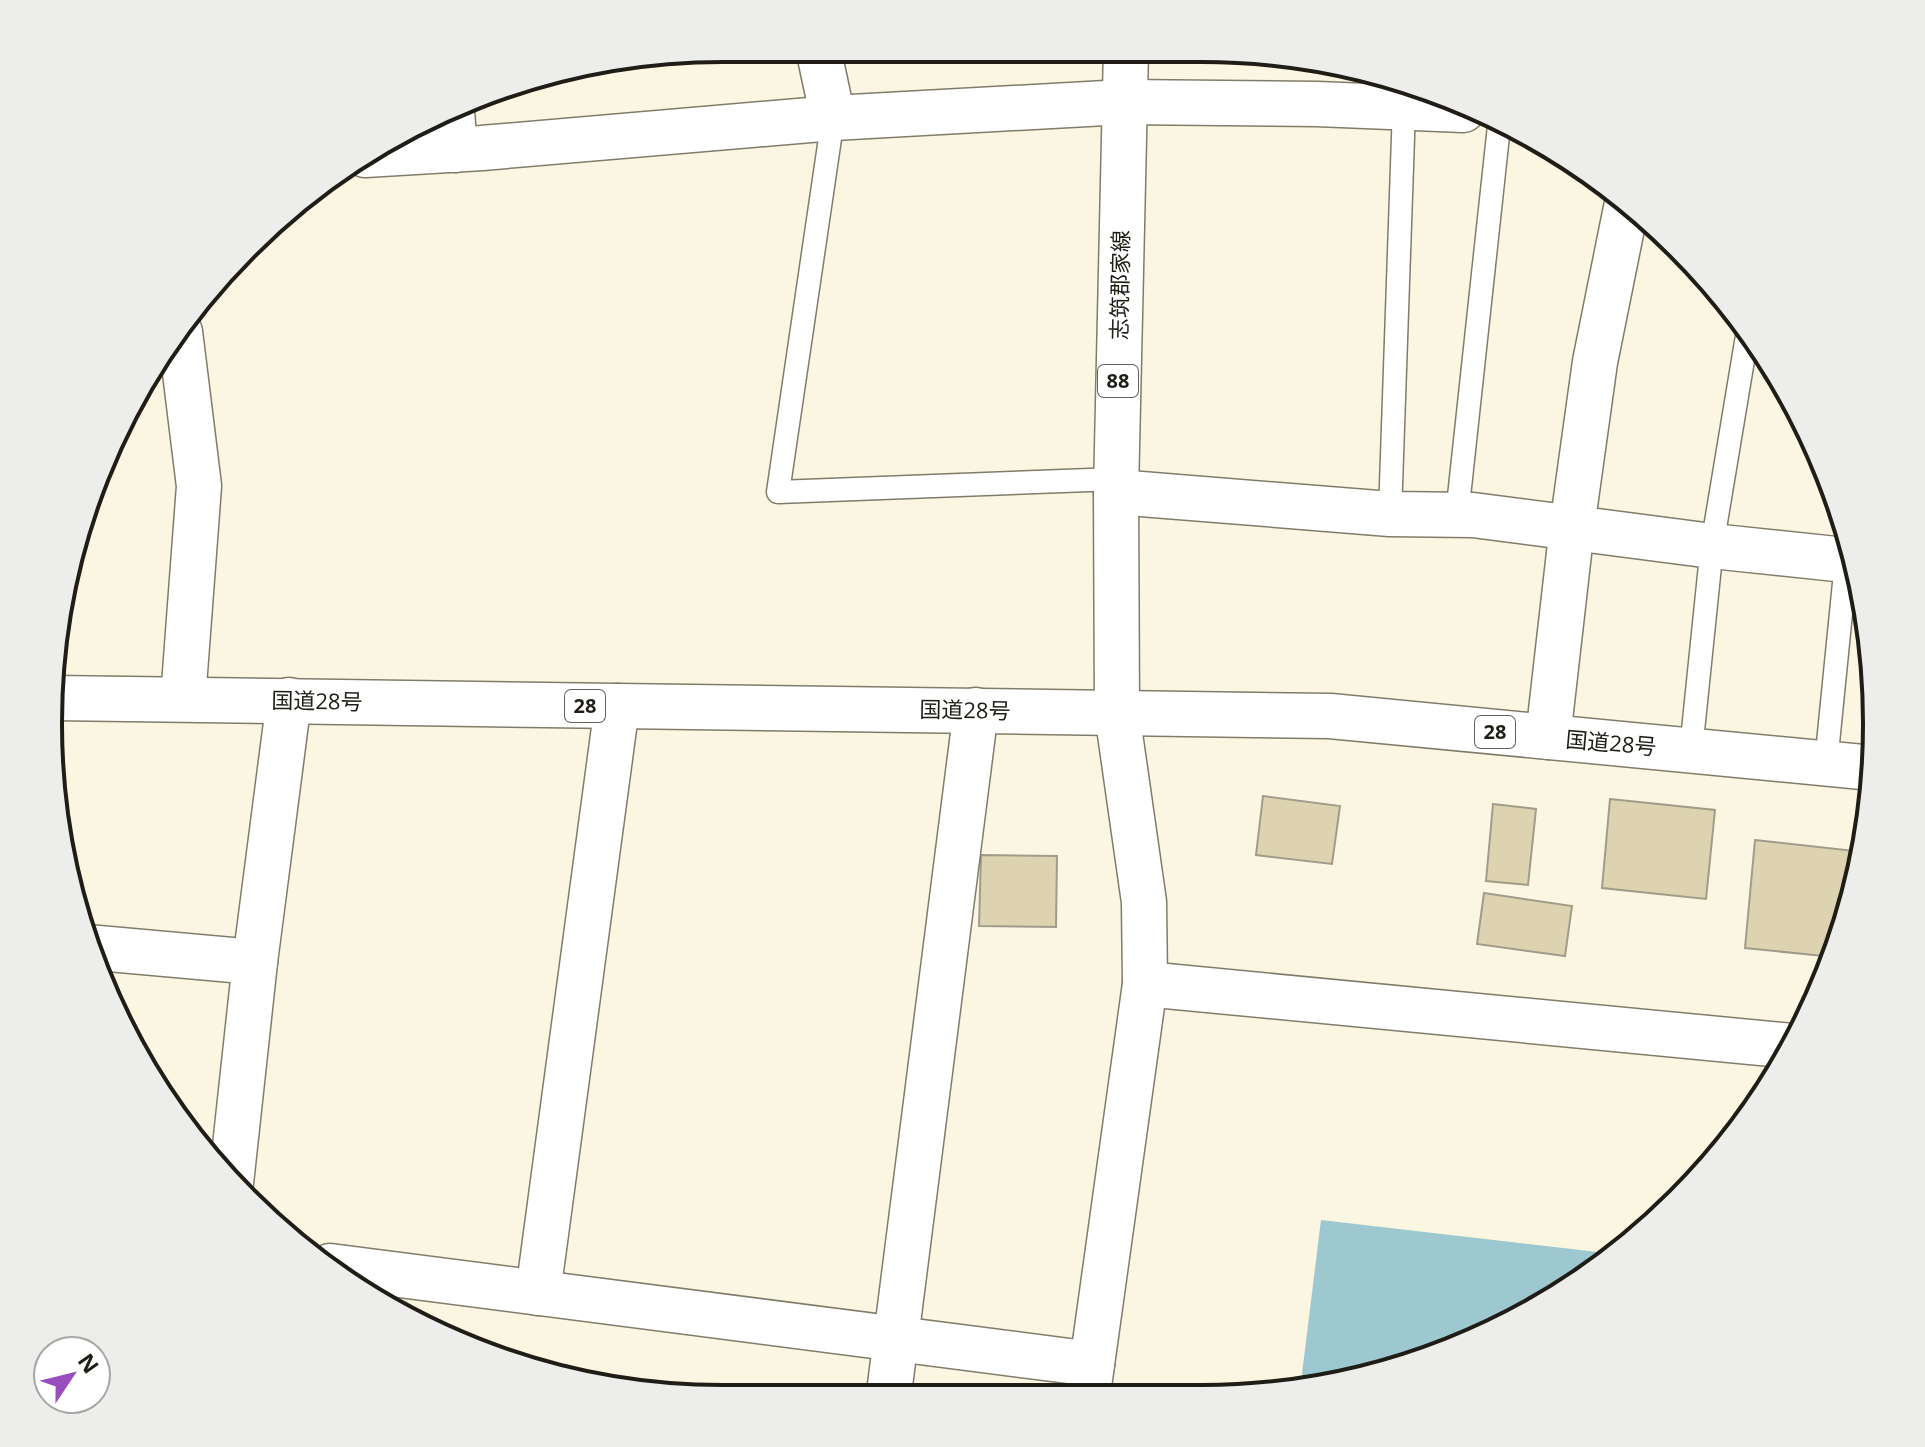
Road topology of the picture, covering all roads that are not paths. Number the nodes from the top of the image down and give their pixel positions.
1 (821, 62) edge
2 (1126, 62) edge
3 (1124, 102) junction
4 (1404, 108) junction
5 (1448, 109) edge
6 (833, 118) junction
7 (453, 130) edge
8 (1498, 132) edge
9 (408, 143) edge
10 (1625, 215) edge
11 (182, 345) edge
12 (1745, 347) edge
13 (1116, 486) junction
14 (1390, 514) junction
15 (1457, 515) junction
16 (1572, 527) junction
17 (1712, 546) junction
18 (1841, 554) edge
19 (1847, 581) edge
20 (63, 698) edge
21 (183, 699) junction
22 (289, 700) junction
23 (617, 706) junction
24 (976, 710) junction
25 (1117, 713) junction
26 (1548, 737) junction
27 (1691, 750) junction
28 (1826, 763) junction
29 (1862, 767) edge
30 (101, 948) edge
31 (255, 962) junction
32 (1145, 984) junction
33 (1779, 1045) edge
34 (233, 1167) edge
35 (348, 1268) edge
36 (538, 1293) junction
37 (897, 1338) junction
38 (1090, 1378) edge
39 (890, 1385) edge

1 - 6 main road
2 - 3 main road, 志筑郡家線 / 88
3 - 4 main road
3 - 6 main road
3 - 13 main road, 志筑郡家線 / 88
4 - 5 main road
4 - 14 lane
6 - 7 main road
6 - 13 lane
7 - 9 main road
8 - 15 lane
10 - 16 main road
11 - 21 main road
12 - 17 lane
13 - 14 main road
13 - 25 main road, 志筑郡家線 / 88
14 - 15 main road
15 - 16 main road
16 - 17 main road
16 - 26 main road
17 - 18 main road
17 - 27 lane
19 - 28 lane
20 - 21 main road, 国道28号 / 28
21 - 22 main road, 国道28号 / 28
22 - 23 main road, 国道28号 / 28
22 - 31 main road
23 - 24 main road, 国道28号 / 28
23 - 36 main road
24 - 25 main road, 国道28号 / 28
24 - 37 main road
25 - 26 main road, 国道28号 / 28
25 - 32 main road, 志筑郡家線
26 - 27 main road, 国道28号 / 28
27 - 28 main road, 国道28号 / 28
28 - 29 main road, 国道28号 / 28
30 - 31 main road
31 - 34 main road
32 - 33 main road
32 - 38 main road, 志筑郡家線
35 - 36 main road
36 - 37 main road
37 - 38 main road
37 - 39 main road

